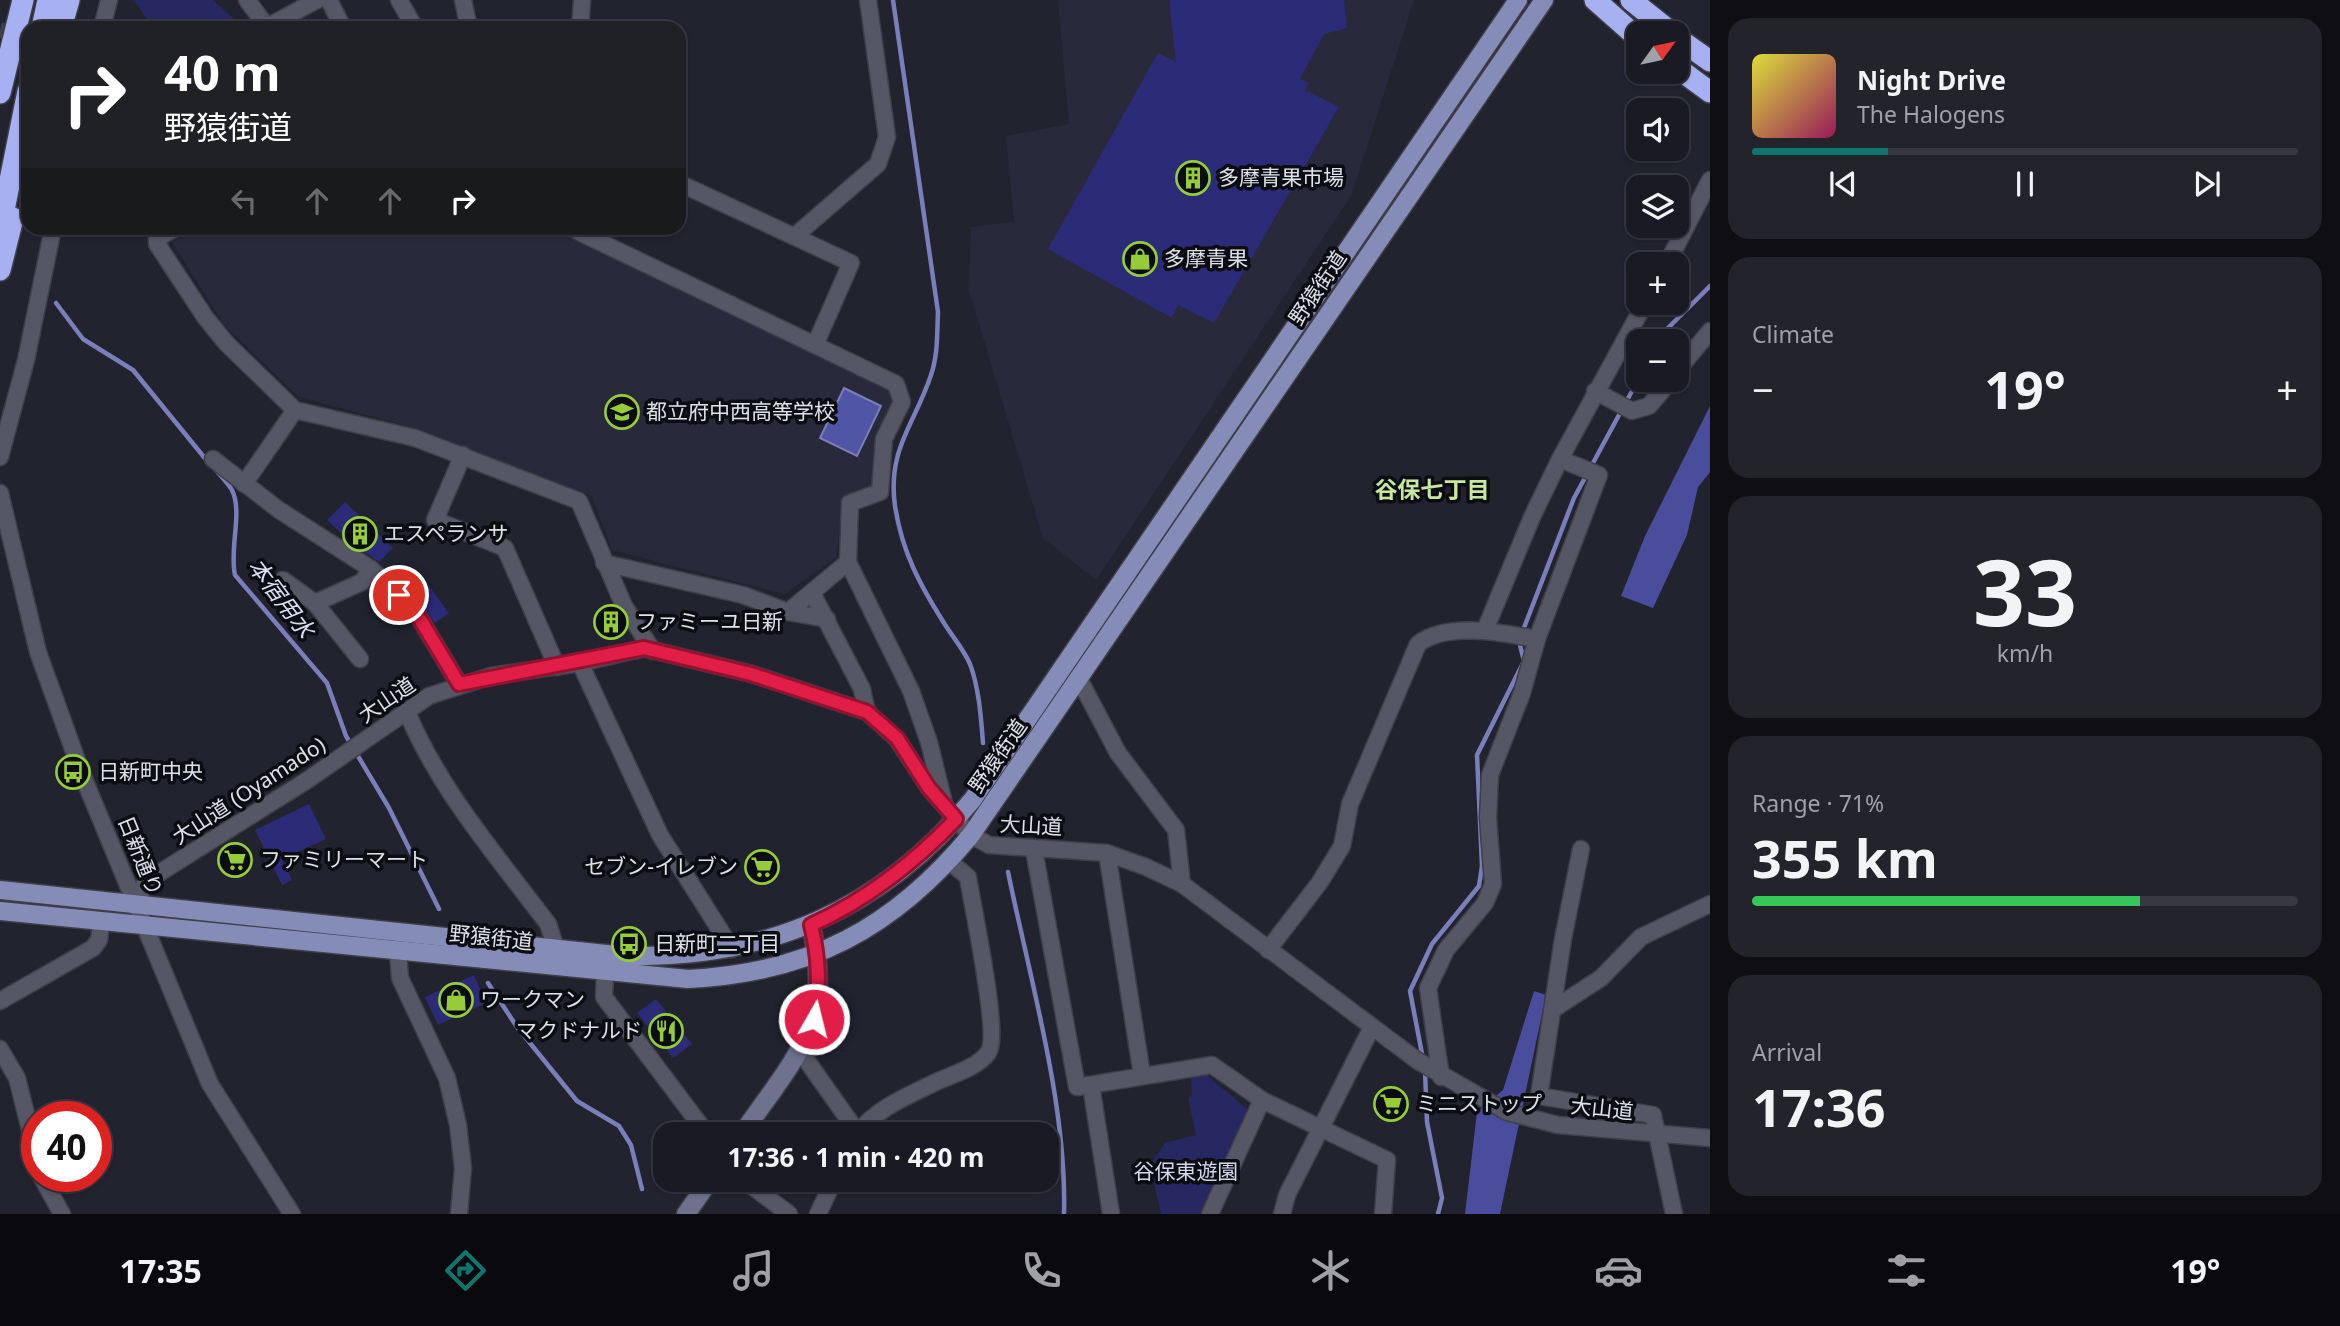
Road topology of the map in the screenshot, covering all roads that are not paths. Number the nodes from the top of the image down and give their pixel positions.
1 (23, 0) edge
2 (48, 0) edge
3 (69, 0) edge
4 (109, 0) edge
5 (247, 0) edge
6 (317, 0) edge
7 (329, 0) edge
8 (399, 0) edge
9 (463, 0) edge
10 (582, 0) edge
11 (868, 0) edge
12 (1518, 0) edge
13 (1544, 0) edge
14 (1595, 0) edge
15 (1631, 0) edge
16 (44, 21) edge
17 (63, 21) edge
18 (104, 21) edge
19 (263, 21) edge
20 (277, 21) edge
21 (340, 21) edge
22 (411, 21) edge
23 (468, 21) edge
24 (580, 21) edge
25 (1657, 21) edge
26 (1626, 27) edge
27 (1689, 46) edge
28 (1710, 61) edge
29 (1689, 77) edge
30 (1710, 92) edge
31 (0, 93) edge
32 (21, 126) edge
33 (1710, 180) edge
34 (21, 184) edge
35 (686, 186) edge
36 (0, 230) edge
37 (796, 234) junction
38 (52, 235) edge
39 (163, 235) edge
40 (585, 235) edge
41 (1673, 252) edge
42 (0, 270) edge
43 (1638, 315) edge
44 (1710, 331) edge
45 (815, 345) junction
46 (1689, 356) edge
47 (1595, 391) junction
48 (1661, 392) edge
49 (295, 410) junction
50 (463, 455) junction
51 (0, 457) edge
52 (213, 459) dead end
53 (1560, 460) junction
54 (244, 484) junction
55 (0, 493) edge
56 (848, 562) junction
57 (604, 563) junction
58 (371, 569) junction
59 (283, 580) dead end
60 (813, 593) junction
61 (315, 603) junction
62 (788, 612) junction
63 (827, 619) junction
64 (1485, 630) junction
65 (1526, 637) junction
66 (653, 651) junction
67 (360, 659) dead end
68 (580, 663) junction
69 (557, 667) junction
70 (1079, 679) junction
71 (459, 684) junction
72 (407, 712) junction
73 (867, 712) junction
74 (354, 748) joint
75 (944, 803) junction
76 (956, 819) junction
77 (971, 835) junction
78 (1581, 849) dead end
79 (1034, 850) junction
80 (1107, 853) junction
81 (949, 861) junction
82 (1182, 884) junction
83 (0, 890) edge
84 (137, 903) junction
85 (1710, 904) edge
86 (0, 911) edge
87 (101, 922) junction
88 (811, 925) junction
89 (146, 926) junction
90 (556, 948) junction
91 (732, 949) junction
92 (1268, 950) junction
93 (398, 952) junction
94 (818, 952) junction
95 (605, 973) junction
96 (0, 1001) edge
97 (1552, 1010) junction
98 (1372, 1027) junction
99 (0, 1049) edge
100 (800, 1051) junction
101 (1430, 1069) junction
102 (1142, 1075) junction
103 (1091, 1085) junction
104 (1262, 1100) junction
105 (23, 1101) edge
106 (698, 1122) edge
107 (750, 1122) edge
108 (849, 1122) edge
109 (868, 1122) edge
110 (1321, 1130) junction
111 (1656, 1135) junction
112 (1710, 1138) edge
113 (50, 1192) edge
114 (702, 1192) edge
115 (760, 1192) edge
116 (828, 1192) edge
117 (62, 1214) edge
118 (292, 1214) edge
119 (459, 1214) edge
120 (686, 1214) edge
121 (789, 1214) edge
122 (818, 1214) edge
123 (1111, 1214) edge
124 (1210, 1214) edge
125 (1282, 1214) edge
126 (1383, 1214) edge
127 (1674, 1214) edge
128 (1682, 1214) edge

1 - 31 highway
2 - 16 highway
3 - 17 highway
4 - 18 street
5 - 19 street
6 - 20 street
7 - 21 street
8 - 22 street
9 - 23 street
10 - 24 street
11 - 37 street
12 - 76 main road, 野猿街道
13 - 70 main road, 野猿街道
14 - 26 highway
15 - 25 highway
27 - 28 highway
29 - 30 highway
32 - 36 highway
33 - 41 street
34 - 42 highway
35 - 37 street
37 - 45 street
38 - 51 street
39 - 49 street
40 - 45 street
43 - 47 street
44 - 46 street
45 - 56 street
47 - 48 street
47 - 53 street
49 - 50 street
49 - 54 street
50 - 57 street
50 - 69 street
52 - 54 street
53 - 64 street
53 - 65 street
54 - 58 street
55 - 84 street, 日新通り
56 - 60 street
56 - 75 street
57 - 62 street
57 - 66 street
58 - 61 street
58 - 71 street
59 - 61 street
60 - 62 street
60 - 63 street
61 - 67 street
62 - 63 street
63 - 73 street
64 - 65 street
64 - 92 street
65 - 101 street
66 - 68 street, 大山道
66 - 73 street, 大山道
68 - 69 street, 大山道
68 - 91 street
69 - 71 street, 大山道
70 - 77 main road, 野猿街道
70 - 82 street
71 - 72 street, 大山道
72 - 74 street, 大山道
72 - 90 street
73 - 75 street, 大山道
74 - 84 street, 大山道 (Oyamado)
75 - 76 street, 大山道
76 - 77 street, 大山道
76 - 88 main road, 野猿街道
77 - 79 street, 大山道
77 - 81 main road, 野猿街道
78 - 97 street
79 - 80 street, 大山道
79 - 103 street
80 - 82 street, 大山道
80 - 102 street
81 - 94 main road, 野猿街道
81 - 109 street
82 - 92 street, 大山道
83 - 84 main road, 野猿街道
84 - 89 street, 日新通り
84 - 90 main road, 野猿街道
85 - 97 street
86 - 87 main road, 野猿街道
87 - 89 main road, 野猿街道
87 - 96 street
88 - 91 main road, 野猿街道
88 - 94 street
89 - 93 main road, 野猿街道
89 - 118 street, 日新通り
90 - 91 main road, 野猿街道
92 - 98 street, 大山道
93 - 95 main road, 野猿街道
93 - 119 street
94 - 95 main road, 野猿街道
94 - 100 street
95 - 106 street
97 - 111 street
98 - 101 street, 大山道
98 - 110 street
99 - 105 street
100 - 107 street
100 - 108 street
101 - 111 street, 大山道
102 - 103 street
102 - 104 street
103 - 123 street
104 - 110 street
104 - 124 street
110 - 125 street
110 - 126 street
111 - 112 street, 大山道
111 - 127 street
113 - 117 street
114 - 120 street
115 - 121 street
116 - 122 street
127 - 128 street

